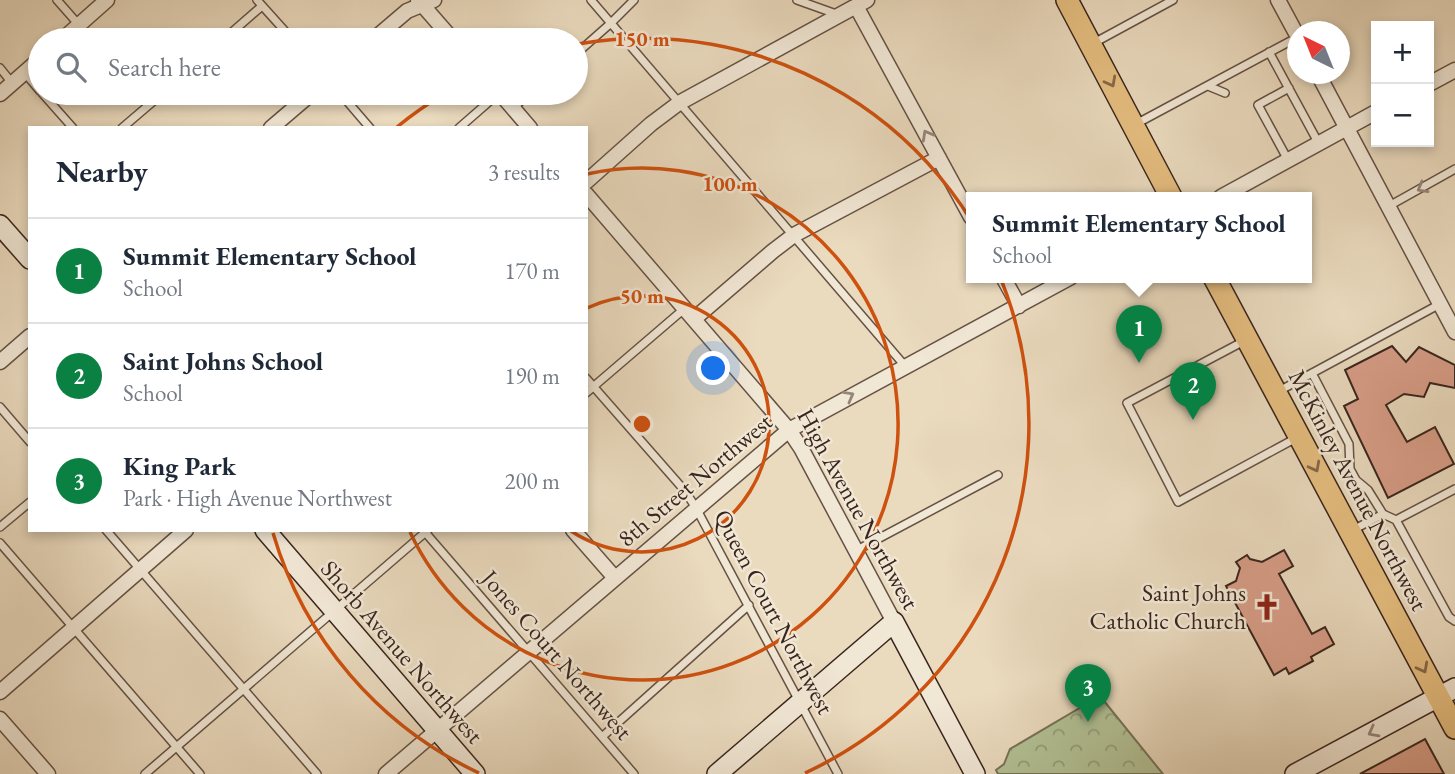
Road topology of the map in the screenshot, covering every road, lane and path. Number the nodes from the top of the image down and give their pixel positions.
1 (57, 0) edge
2 (107, 0) edge
3 (591, 0) edge
4 (634, 0) edge
5 (797, 0) edge
6 (1067, 0) edge
7 (1173, 0) edge
8 (1279, 0) edge
9 (425, 2) edge
10 (260, 3) edge
11 (862, 3) edge
12 (839, 15) junction
13 (1289, 21) edge
14 (611, 23) junction
15 (79, 25) junction
16 (76, 28) edge
17 (235, 28) edge
18 (282, 28) edge
19 (387, 28) edge
20 (444, 28) edge
21 (1287, 42) edge
22 (588, 43) edge
23 (1091, 45) junction
24 (1269, 52) junction
25 (0, 68) edge
26 (28, 70) edge
27 (1455, 70) edge
28 (25, 73) junction
29 (28, 77) edge
30 (1434, 81) edge
31 (13, 83) junction
32 (1324, 84) edge
33 (1208, 86) junction
34 (1289, 88) junction
35 (1225, 93) dead end
36 (0, 94) edge
37 (1247, 102) dead end
38 (679, 103) junction
39 (53, 105) edge
40 (149, 105) edge
41 (298, 105) edge
42 (350, 105) edge
43 (485, 105) edge
44 (510, 105) edge
45 (516, 105) edge
46 (1258, 105) junction
47 (513, 108) junction
48 (1371, 115) edge
49 (71, 126) edge
50 (124, 126) edge
51 (273, 126) edge
52 (368, 126) edge
53 (461, 126) edge
54 (528, 126) edge
55 (1134, 126) junction
56 (1348, 128) junction
57 (1319, 144) junction
58 (939, 158) junction
59 (1288, 160) junction
60 (1455, 169) edge
61 (588, 180) edge
62 (1168, 192) edge
63 (1230, 192) edge
64 (588, 196) edge
65 (1389, 206) junction
66 (966, 208) edge
67 (0, 225) edge
68 (794, 235) junction
69 (28, 257) edge
70 (1006, 283) edge
71 (1060, 283) edge
72 (1217, 283) edge
73 (1440, 304) junction
74 (1019, 306) junction
75 (690, 314) junction
76 (1455, 332) edge
77 (28, 338) edge
78 (1247, 340) junction
79 (0, 362) edge
80 (905, 366) junction
81 (1312, 373) junction
82 (588, 380) edge
83 (593, 386) junction
84 (588, 391) edge
85 (1275, 393) junction
86 (0, 407) edge
87 (789, 429) junction
88 (1299, 437) junction
89 (28, 440) edge
90 (998, 475) dead end
91 (1455, 489) edge
92 (28, 504) edge
93 (696, 508) junction
94 (1383, 514) junction
95 (1396, 520) junction
96 (0, 527) edge
97 (108, 532) edge
98 (184, 532) edge
99 (267, 532) edge
100 (424, 532) edge
101 (426, 532) edge
102 (575, 532) edge
103 (1350, 532) junction
104 (0, 543) edge
105 (857, 550) junction
106 (141, 570) junction
107 (615, 578) junction
108 (748, 605) junction
109 (333, 610) junction
110 (1455, 621) edge
111 (894, 622) junction
112 (74, 628) junction
113 (528, 652) junction
114 (243, 689) junction
115 (0, 692) edge
116 (1447, 693) edge
117 (800, 702) junction
118 (0, 719) edge
119 (1455, 729) edge
120 (437, 730) junction
121 (602, 737) junction
122 (177, 747) junction
123 (48, 774) edge
124 (145, 774) edge
125 (200, 774) edge
126 (317, 774) edge
127 (386, 774) edge
128 (475, 774) edge
129 (634, 774) edge
130 (718, 774) edge
131 (838, 774) edge
132 (975, 774) edge
133 (1295, 774) edge

1 - 15 lane
2 - 15 street
3 - 14 lane
4 - 14 lane
5 - 12 lane
6 - 23 main road
7 - 23 lane
8 - 13 street
9 - 19 street
9 - 20 street
10 - 17 lane
10 - 18 lane
11 - 12 street
58 -> 11 street
12 - 38 street
14 - 22 lane
14 - 38 lane
15 - 16 street
21 - 24 lane
23 -> 55 main road
24 - 33 lane
24 - 34 lane
25 - 31 lane
26 - 28 street
27 - 30 street
28 - 29 lane
28 - 31 street
31 - 36 street
32 - 56 street
33 - 35 lane
33 - 55 lane
34 - 46 lane
34 - 57 lane
37 - 46 lane
38 - 61 street
38 - 68 lane
39 - 49 lane
40 - 50 lane
41 - 51 street
42 - 52 lane
43 - 53 lane
44 - 47 street
45 - 47 lane
46 - 59 lane
47 - 54 street
48 - 56 street
55 - 62 main road
56 - 57 street
56 - 65 street
57 - 59 street
58 - 66 street
58 - 68 street
59 - 63 street
60 -> 65 lane
64 - 75 street, High Avenue Northwest
65 - 73 street
67 - 69 street
68 - 75 street
68 - 80 lane
70 - 74 street
71 - 74 street, 8th Street Northwest
72 - 78 main road, McKinley Avenue Northwest
73 - 76 street
73 - 81 lane
74 - 80 street, 8th Street Northwest
75 - 83 lane
75 - 87 street, High Avenue Northwest
77 - 79 street
78 - 85 main road, McKinley Avenue Northwest
78 - 88 lane
87 -> 80 street, 8th Street Northwest
81 - 85 lane
81 - 94 lane
82 - 83 lane, Queen Court Northwest
83 - 84 lane
83 - 93 lane, Queen Court Northwest
85 - 88 main road, McKinley Avenue Northwest
86 - 89 lane
87 - 93 street, 8th Street Northwest
87 - 105 street, High Avenue Northwest
88 -> 103 main road, McKinley Avenue Northwest
90 - 105 lane
91 - 95 lane
92 - 96 lane
93 - 107 street, 8th Street Northwest
93 - 108 lane, Queen Court Northwest
94 - 95 lane
94 - 103 lane
95 - 110 lane
97 - 106 lane
98 - 106 street
99 - 109 street, Shorb Avenue Northwest
100 - 109 lane
101 - 113 lane, Jones Court Northwest
102 - 107 street
103 -> 116 main road, McKinley Avenue Northwest
104 - 112 lane
105 - 111 street, High Avenue Northwest
106 - 112 street
106 - 114 lane
107 - 113 street, 8th Street Northwest
108 - 117 lane, Queen Court Northwest
108 - 121 lane
109 - 114 lane
109 - 120 street, Shorb Avenue Northwest
111 - 117 street
111 - 132 street, High Avenue Northwest
112 - 115 street
112 - 122 lane
113 - 120 street, 8th Street Northwest
113 - 121 lane, Jones Court Northwest
114 - 122 lane
114 - 126 lane
116 - 119 main road, McKinley Avenue Northwest
116 -> 133 street
117 - 130 street
117 - 131 lane, Queen Court Northwest
118 - 123 street
120 - 127 street, 8th Street Northwest
120 - 128 street, Shorb Avenue Northwest
121 - 129 lane, Jones Court Northwest
122 - 124 lane
122 - 125 lane

